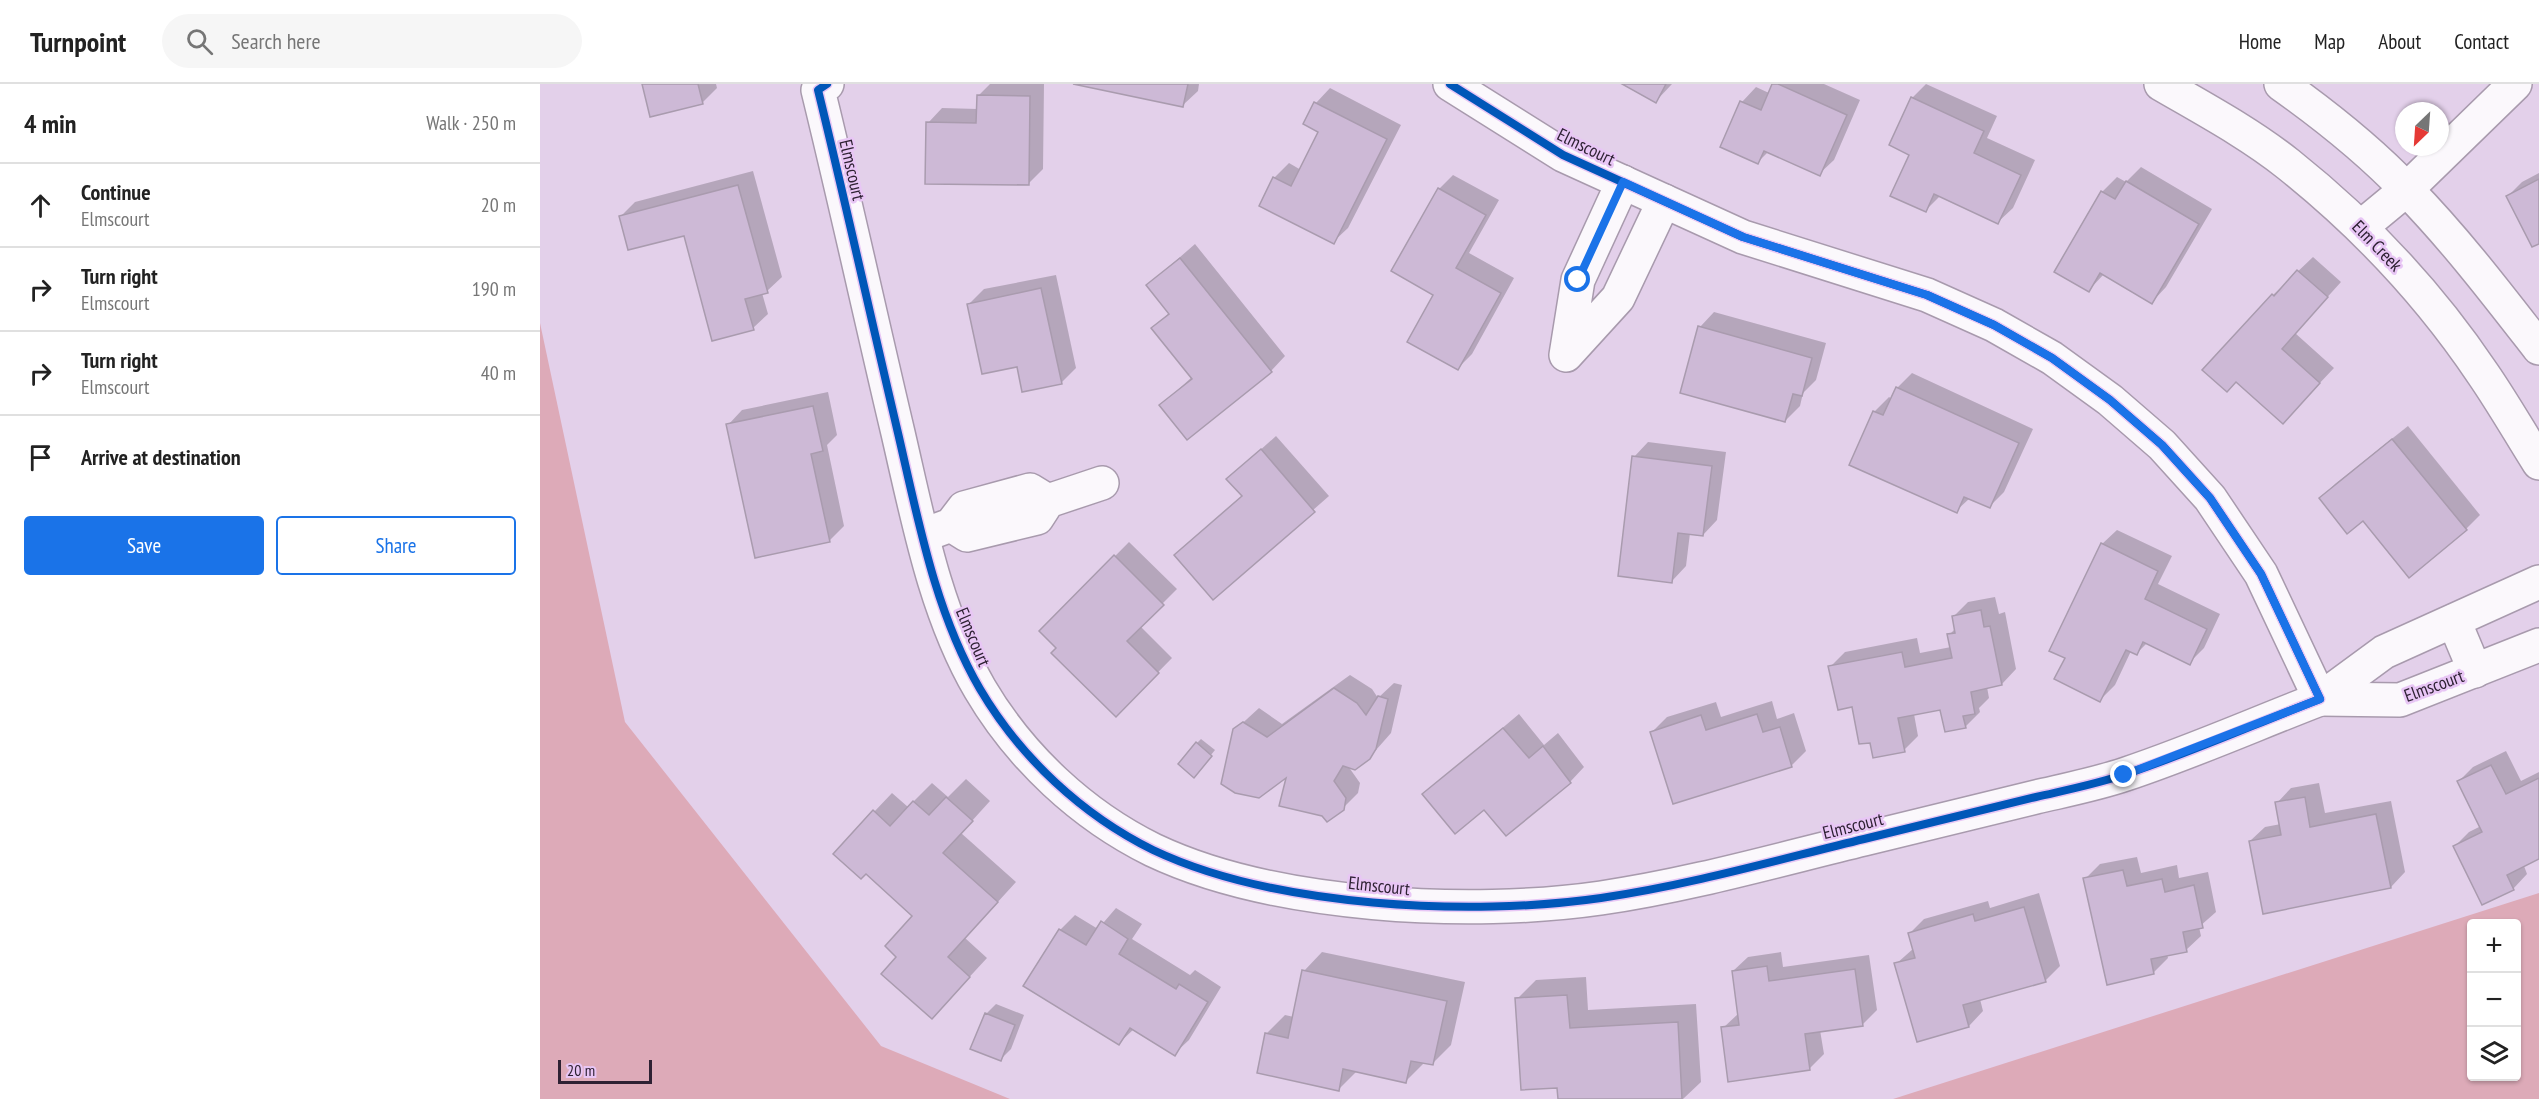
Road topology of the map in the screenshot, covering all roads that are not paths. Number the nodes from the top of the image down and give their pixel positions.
1 (827, 84) edge
2 (1450, 84) edge
3 (2161, 84) edge
4 (2281, 84) edge
5 (2515, 84) edge
6 (1623, 182) junction
7 (2407, 189) junction
8 (1664, 201) junction
9 (2361, 227) junction
10 (2539, 348) edge
11 (2539, 463) edge
12 (1102, 483) dead end
13 (937, 530) junction
14 (2539, 582) edge
15 (2454, 621) junction
16 (2539, 645) edge
17 (2475, 670) junction
18 (2320, 699) junction

1 - 13 street, Elmscourt
2 - 6 street, Elmscourt
3 - 9 street, Elm Creek
4 - 7 street
5 - 7 street
6 - 8 street, Elmscourt
6 - 8 street, Elmscourt
7 - 9 street
7 - 10 street
8 - 18 street, Elmscourt
9 - 11 street, Elm Creek
12 - 13 street
13 - 18 street, Elmscourt
14 - 15 street, Elmscourt
15 - 17 street, Elmscourt
15 - 18 street, Elmscourt
16 - 17 street, Elmscourt
17 - 18 street, Elmscourt

